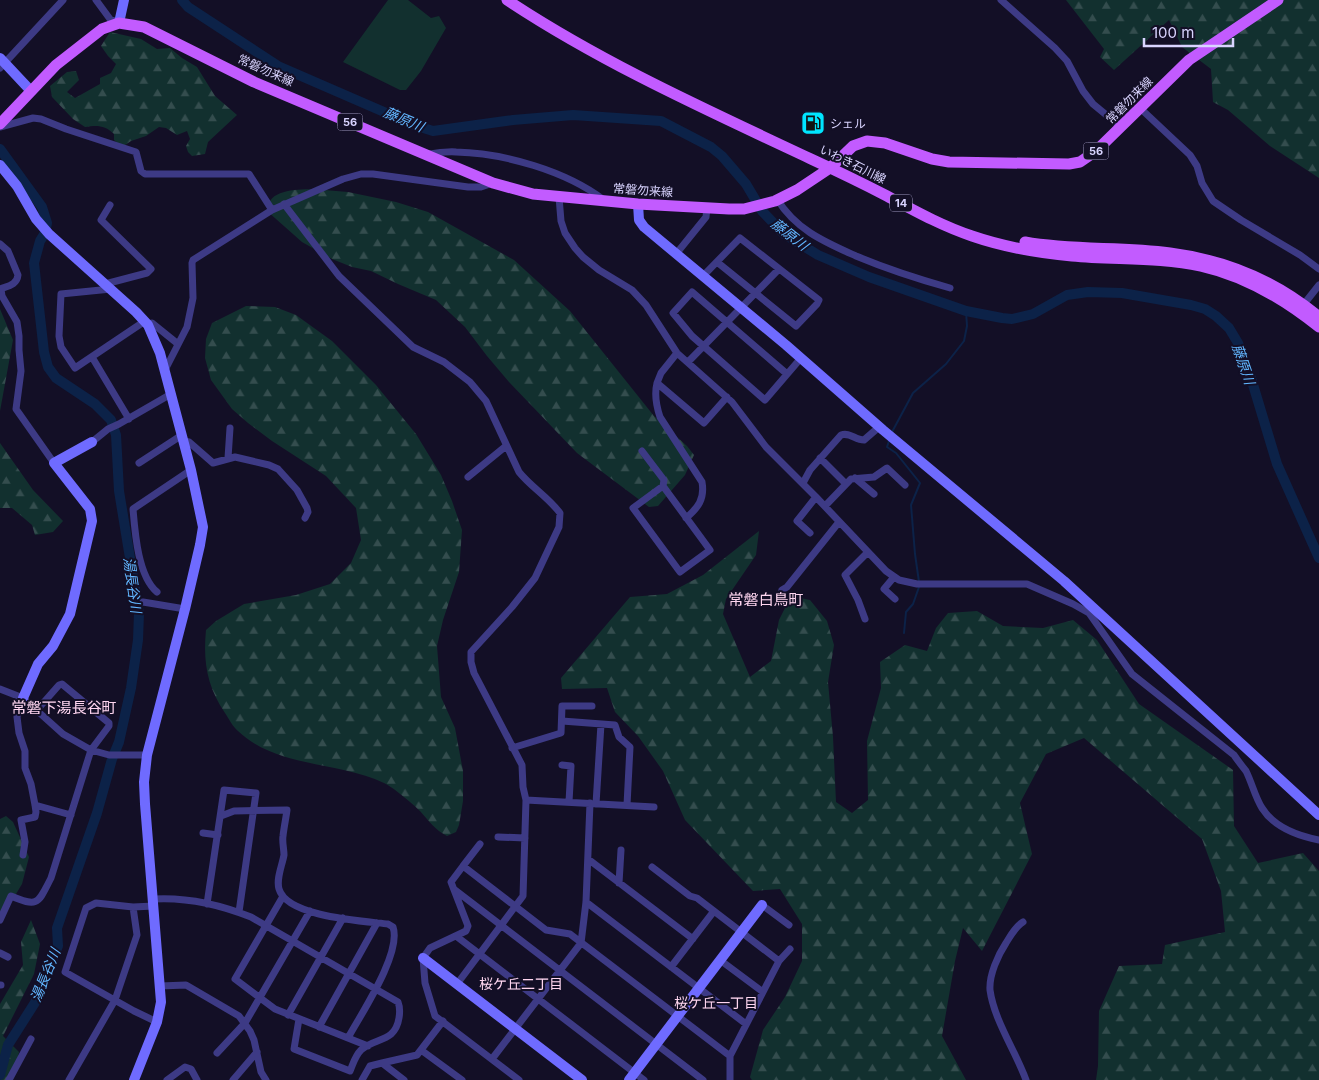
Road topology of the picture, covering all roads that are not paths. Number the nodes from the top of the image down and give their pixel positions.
1 (63, 0) edge
2 (96, 0) edge
3 (124, 0) edge
4 (507, 0) edge
5 (520, 0) edge
6 (1001, 0) edge
7 (1278, 0) edge
8 (119, 23) junction
9 (1, 63) edge
10 (31, 91) junction
11 (1140, 108) junction
12 (0, 126) edge
13 (1120, 127) junction
14 (425, 155) junction
15 (0, 165) edge
16 (833, 166) junction
17 (493, 183) junction
18 (559, 197) junction
19 (776, 200) junction
20 (606, 202) junction
21 (284, 204) junction
22 (638, 204) junction
23 (110, 205) dead end
24 (707, 208) junction
25 (272, 210) junction
26 (0, 244) edge
27 (676, 254) junction
28 (717, 262) junction
29 (779, 269) junction
30 (1319, 269) edge
31 (703, 276) junction
32 (1319, 285) edge
33 (108, 286) junction
34 (950, 288) dead end
35 (0, 289) edge
36 (756, 294) junction
37 (1304, 304) junction
38 (742, 308) junction
39 (1319, 317) edge
40 (146, 323) junction
41 (727, 323) junction
42 (1319, 328) edge
43 (178, 344) junction
44 (704, 346) junction
45 (677, 352) junction
46 (92, 357) junction
47 (801, 358) junction
48 (688, 362) junction
49 (165, 370) junction
50 (787, 374) junction
51 (657, 383) junction
52 (171, 394) junction
53 (727, 397) junction
54 (129, 419) junction
55 (880, 427) junction
56 (230, 428) dead end
57 (183, 438) junction
58 (92, 442) joint
59 (506, 446) junction
60 (642, 451) dead end
61 (228, 458) junction
62 (820, 458) junction
63 (139, 463) dead end
64 (54, 464) junction
65 (191, 470) junction
66 (468, 477) dead end
67 (855, 478) junction
68 (803, 483) junction
69 (846, 484) junction
70 (663, 486) junction
71 (905, 486) dead end
72 (874, 494) dead end
73 (816, 497) junction
74 (825, 506) junction
75 (305, 518) dead end
76 (686, 518) junction
77 (840, 522) junction
78 (810, 533) dead end
79 (868, 552) junction
80 (894, 577) junction
81 (782, 590) dead end
82 (157, 592) dead end
83 (895, 599) dead end
84 (142, 602) dead end
85 (185, 610) junction
86 (1092, 611) junction
87 (865, 619) dead end
88 (0, 689) edge
89 (22, 698) junction
90 (592, 706) dead end
91 (37, 710) junction
92 (562, 721) junction
93 (601, 724) junction
94 (512, 748) junction
95 (91, 750) junction
96 (147, 755) junction
97 (562, 765) dead end
98 (526, 800) junction
99 (568, 802) junction
100 (593, 803) junction
101 (35, 805) junction
102 (627, 805) junction
103 (654, 806) dead end
104 (254, 810) junction
105 (71, 815) junction
106 (1319, 815) edge
107 (221, 816) junction
108 (204, 833) dead end
109 (218, 835) junction
110 (498, 837) dead end
111 (525, 838) junction
112 (1319, 840) edge
113 (480, 844) dead end
114 (621, 850) dead end
115 (23, 855) dead end
116 (588, 859) junction
117 (462, 866) junction
118 (652, 867) dead end
119 (619, 883) junction
120 (453, 889) junction
121 (282, 898) junction
122 (154, 902) junction
123 (586, 902) junction
124 (207, 904) junction
125 (762, 905) joint
126 (133, 907) junction
127 (515, 907) junction
128 (714, 911) junction
129 (239, 912) junction
130 (310, 912) junction
131 (343, 918) junction
132 (0, 920) edge
133 (1022, 922) dead end
134 (376, 923) junction
135 (789, 925) dead end
136 (266, 926) junction
137 (501, 926) junction
138 (742, 932) junction
139 (456, 936) junction
140 (693, 938) junction
141 (293, 941) junction
142 (582, 943) junction
143 (790, 949) dead end
144 (0, 953) edge
145 (480, 954) junction
146 (8, 957) dead end
147 (321, 958) junction
148 (423, 958) junction
149 (720, 960) junction
150 (779, 961) junction
151 (671, 967) junction
152 (560, 971) junction
153 (348, 973) junction
154 (457, 984) junction
155 (160, 986) junction
156 (699, 988) junction
157 (375, 989) junction
158 (763, 992) junction
159 (260, 998) junction
160 (538, 999) junction
161 (114, 1000) junction
162 (288, 1015) junction
163 (678, 1016) junction
164 (299, 1019) junction
165 (442, 1021) junction
166 (157, 1022) junction
167 (245, 1022) junction
168 (746, 1024) junction
169 (318, 1027) junction
170 (515, 1029) junction
171 (348, 1038) junction
172 (31, 1039) dead end
173 (656, 1044) junction
174 (368, 1046) junction
175 (421, 1050) junction
176 (257, 1052) junction
177 (217, 1053) dead end
178 (730, 1056) junction
179 (492, 1059) junction
180 (382, 1063) junction
181 (631, 1076) edge
182 (9, 1080) edge
183 (69, 1080) edge
184 (134, 1080) edge
185 (167, 1080) edge
186 (197, 1080) edge
187 (233, 1080) edge
188 (266, 1080) edge
189 (362, 1080) edge
190 (404, 1080) edge
191 (462, 1080) edge
192 (519, 1080) edge
193 (582, 1080) edge
194 (644, 1080) edge
195 (703, 1080) edge
196 (730, 1080) edge
197 (1026, 1080) edge

1 - 9 street
2 - 8 street
3 - 8 street
4 - 16 main road, いわき石川線 / 14
5 - 16 main road, いわき石川線 / 14
6 - 13 street
7 - 11 main road, 常磐勿来線 / 56
8 - 10 main road
8 - 14 main road, 常磐勿来線 / 56
9 - 10 street
10 - 12 main road
11 - 13 main road, 常磐勿来線 / 56
11 - 30 street
12 - 25 street
13 - 16 main road, 常磐勿来線 / 56
14 - 17 main road, 常磐勿来線 / 56
14 - 20 street
15 - 33 street
16 - 19 main road, 常磐勿来線 / 56
16 - 37 main road, いわき石川線 / 14
16 - 42 main road, いわき石川線 / 14
17 - 18 main road, 常磐勿来線 / 56
17 - 21 street
18 - 20 main road, 常磐勿来線 / 56
18 - 45 street
19 - 24 main road, 常磐勿来線 / 56
19 - 34 street
20 - 22 main road, 常磐勿来線 / 56
21 - 25 street
21 - 59 street
22 - 24 main road, 常磐勿来線 / 56
22 - 27 street
23 - 33 street
24 - 27 street
25 - 43 street
26 - 35 street
27 - 31 street
28 - 29 street
28 - 31 street
28 - 36 street
29 - 36 street
29 - 36 street
31 - 38 street
32 - 37 street
33 - 40 street
33 - 46 street
35 - 64 street
36 - 38 street
37 - 39 main road, いわき石川線 / 14
38 - 41 street
38 - 47 street
40 - 43 street
40 - 46 street
40 - 49 street
41 - 44 street
41 - 44 street
41 - 50 street
43 - 49 street
44 - 48 street
44 - 50 street
45 - 48 street
45 - 51 street
46 - 54 street
47 - 50 street
47 - 55 street
48 - 53 street
49 - 52 street
51 - 53 street
51 - 76 street
52 - 54 street
52 - 57 street
53 - 68 street
54 - 58 street
55 - 62 street
55 - 86 street
56 - 61 street
57 - 61 street
57 - 63 street
57 - 65 street
58 - 64 street
59 - 66 street
59 - 94 street
60 - 70 street
61 - 75 street
62 - 68 street
62 - 69 street
64 - 89 street
65 - 82 street
65 - 85 street
67 - 69 street
67 - 71 street
67 - 72 street
68 - 73 street
69 - 74 street
70 - 76 street
70 - 76 street
73 - 74 street
73 - 78 street
74 - 77 street
77 - 79 street
77 - 81 street
79 - 80 street
79 - 87 street
80 - 83 street
80 - 86 street
84 - 85 street
85 - 96 street
86 - 106 street
86 - 112 street
88 - 89 street
89 - 91 street
89 - 101 street
90 - 92 street
91 - 95 street
91 - 95 street
92 - 93 street
92 - 94 street
93 - 100 street
93 - 102 street
94 - 98 street
95 - 96 street
95 - 105 street
96 - 122 street
97 - 99 street
98 - 99 street
98 - 111 street
99 - 100 street
100 - 102 street
100 - 116 street
101 - 105 street
101 - 115 street
102 - 103 street
104 - 107 street
104 - 107 street
104 - 121 street
104 - 129 street
105 - 132 street
107 - 109 street
108 - 109 street
109 - 124 street
110 - 111 street
111 - 127 street
113 - 117 street
114 - 119 street
116 - 119 street
116 - 123 street
117 - 120 street
117 - 127 street
118 - 128 street
119 - 140 street
120 - 137 street
120 - 139 street
121 - 130 street
121 - 136 street
122 - 124 street
122 - 126 street
122 - 155 street
123 - 142 street
123 - 151 street
124 - 129 street
125 - 135 street
125 - 138 street
126 - 161 street
126 - 161 street
127 - 137 street
127 - 142 street
128 - 138 street
128 - 140 street
129 - 136 street
130 - 131 street
130 - 141 street
131 - 134 street
131 - 147 street
133 - 197 street
134 - 153 street
134 - 157 street
136 - 141 street
136 - 159 street
137 - 145 street
137 - 152 street
138 - 149 street
138 - 150 street
139 - 145 street
139 - 148 street
140 - 151 street
141 - 147 street
141 - 159 street
142 - 152 street
142 - 163 street
143 - 150 street
144 - 146 street
145 - 154 street
145 - 160 street
147 - 153 street
147 - 162 street
148 - 154 street
148 - 165 street
149 - 156 street
149 - 158 street
150 - 158 street
151 - 156 street
152 - 160 street
152 - 173 street
153 - 157 street
153 - 169 street
154 - 170 street
155 - 166 street
155 - 167 street
156 - 163 street
156 - 168 street
157 - 171 street
157 - 174 street
158 - 168 street
159 - 162 street
159 - 167 street
160 - 170 street
160 - 181 street
161 - 166 street
161 - 183 street
162 - 164 street
163 - 173 street
163 - 178 street
164 - 169 street
164 - 174 street
165 - 175 street
165 - 179 street
166 - 184 street
167 - 176 street
167 - 177 street
168 - 178 street
169 - 171 street
170 - 179 street
170 - 193 street
171 - 174 street
172 - 182 street
173 - 181 street
173 - 195 street
175 - 180 street
175 - 191 street
176 - 187 street
176 - 188 street
178 - 196 street
179 - 192 street
180 - 189 street
180 - 190 street
181 - 194 street
185 - 186 street

